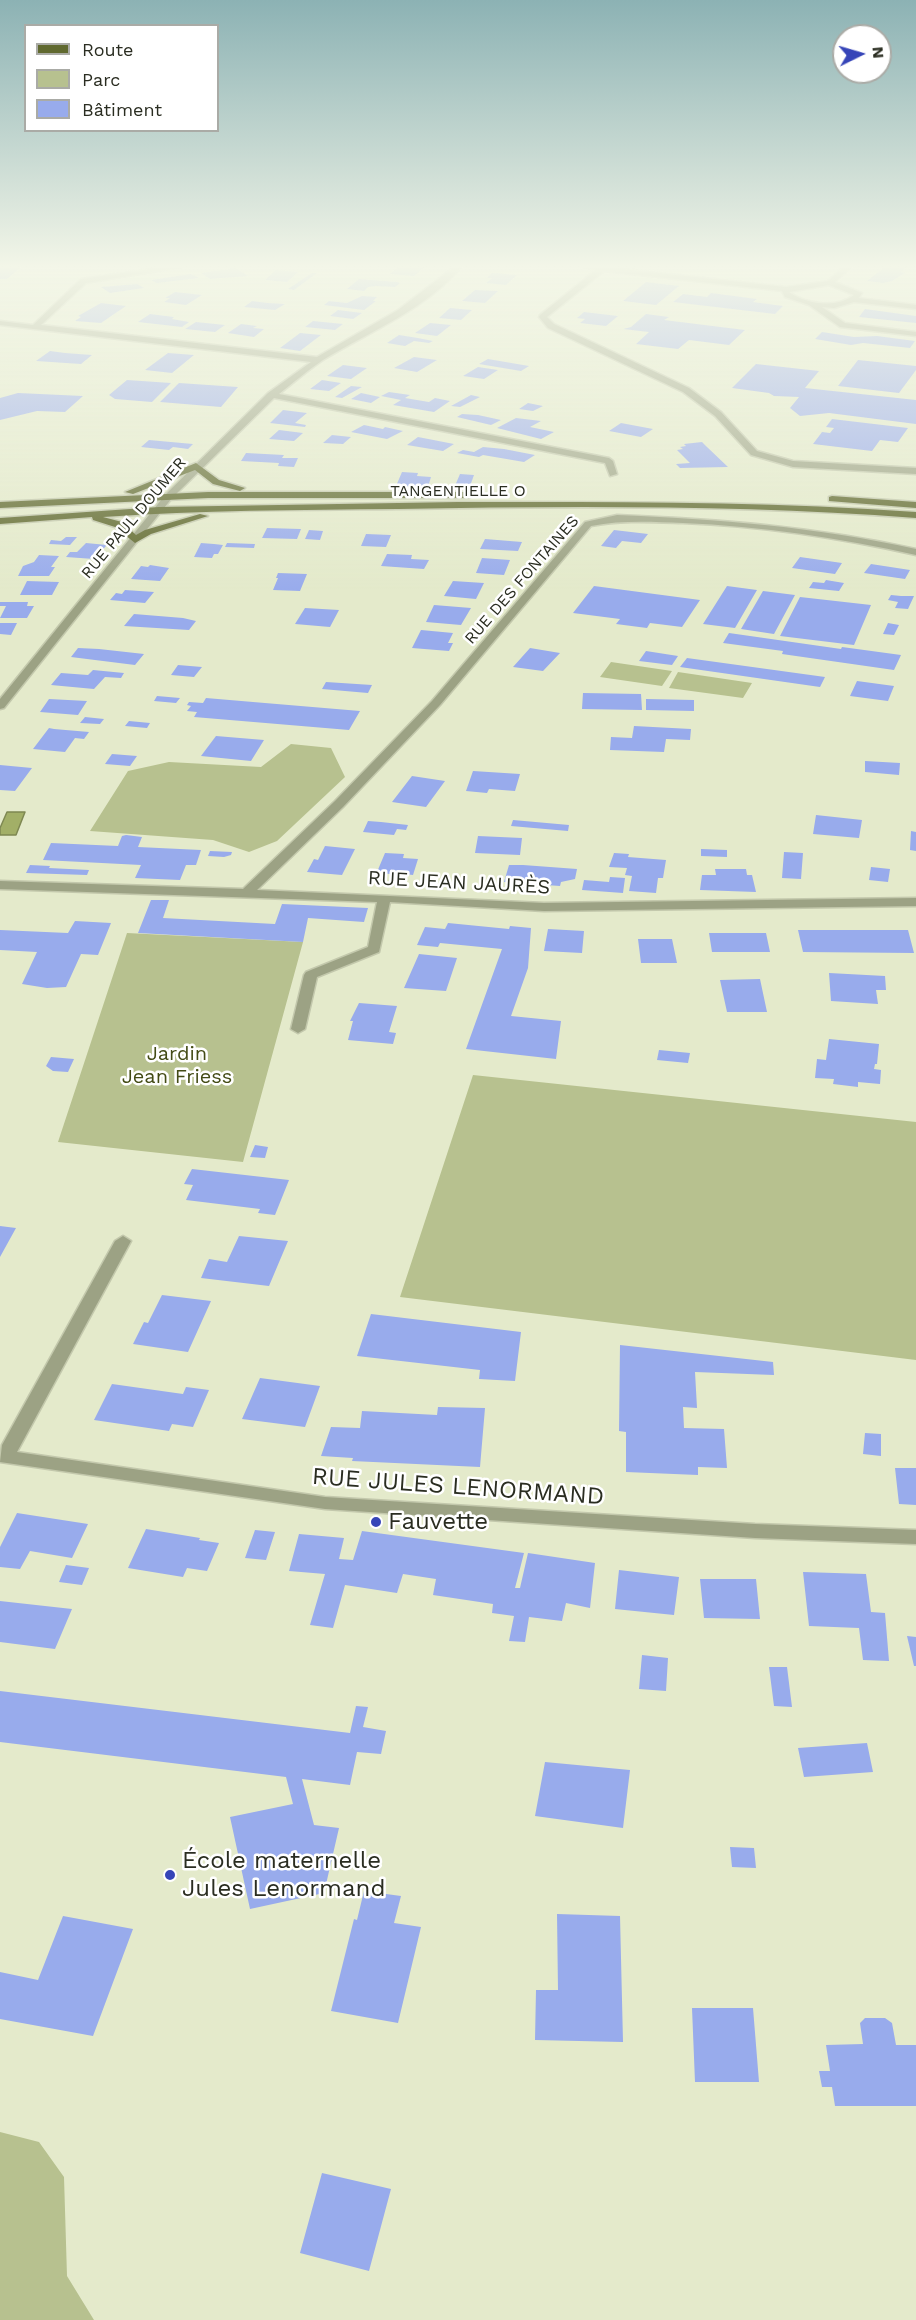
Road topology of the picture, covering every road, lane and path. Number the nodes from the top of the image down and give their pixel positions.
1 (297, 375) edge
2 (655, 375) edge
3 (271, 395) junction
4 (196, 466) junction
5 (916, 471) edge
6 (613, 474) dead end
7 (368, 494) junction
8 (462, 495) junction
9 (169, 496) junction
10 (4, 504) edge
11 (916, 504) edge
12 (287, 508) junction
13 (159, 510) junction
14 (0, 515) edge
15 (916, 516) edge
16 (0, 522) edge
17 (135, 540) junction
18 (916, 552) edge
19 (0, 706) edge
20 (0, 885) edge
21 (247, 892) junction
22 (384, 898) junction
23 (916, 902) edge
24 (298, 1029) dead end
25 (123, 1240) dead end
26 (3, 1457) edge
27 (916, 1537) edge

1 - 3 street, RUE PAUL DOUMER
2 - 5 street
3 - 4 street, RUE PAUL DOUMER
3 - 6 street
4 - 8 main road
4 - 9 street, RUE PAUL DOUMER
4 - 10 main road
7 - 8 main road, TANGENTIELLE O
7 - 9 main road, TANGENTIELLE O
7 - 13 main road
8 - 11 main road, TANGENTIELLE O
9 - 10 main road
9 - 13 street, RUE PAUL DOUMER
9 - 14 main road
12 - 13 main road, TANGENTIELLE O
12 - 15 main road, TANGENTIELLE O
12 - 17 main road
13 - 16 main road, TANGENTIELLE O
13 - 17 street, RUE PAUL DOUMER
16 - 17 main road
17 - 19 street, RUE PAUL DOUMER
18 - 21 street, RUE DES FONTAINES
20 - 21 street, RUE JEAN JAURÈS
21 - 22 street, RUE JEAN JAURÈS
22 - 23 street, RUE JEAN JAURÈS
22 - 24 street
25 - 26 street
26 - 27 street, RUE JULES LENORMAND

